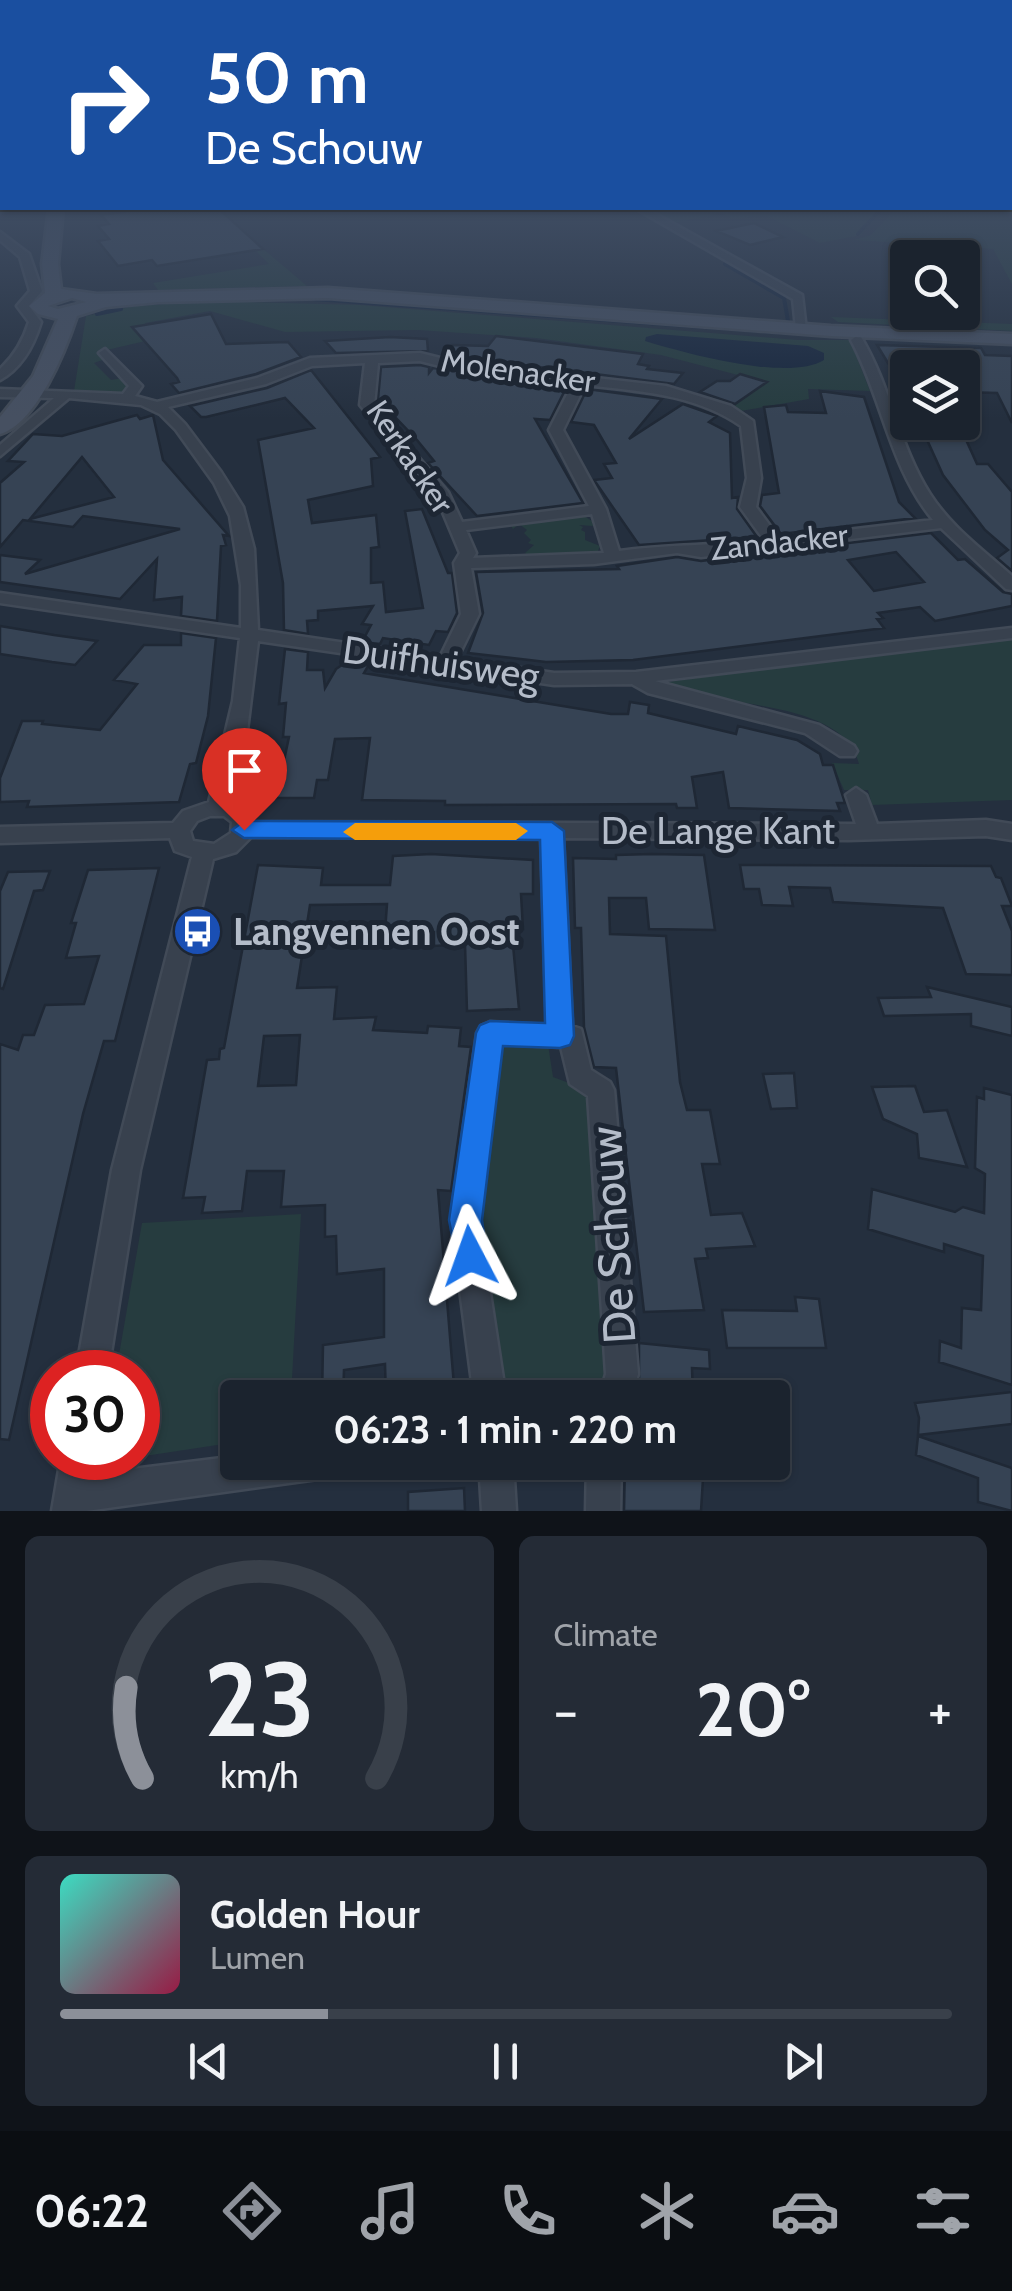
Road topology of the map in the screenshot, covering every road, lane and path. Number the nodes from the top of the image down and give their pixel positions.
1 (32, 278) edge
2 (54, 278) edge
3 (762, 278) edge
4 (62, 304) junction
5 (806, 328) junction
6 (866, 336) junction
7 (1012, 339) edge
8 (105, 353) dead end
9 (372, 358) junction
10 (580, 381) junction
11 (9, 394) edge
12 (64, 396) junction
13 (126, 399) junction
14 (157, 406) junction
15 (0, 428) edge
16 (0, 452) edge
17 (598, 509) junction
18 (945, 522) junction
19 (456, 527) junction
20 (510, 541) junction
21 (775, 543) junction
22 (613, 557) junction
23 (462, 564) junction
24 (1012, 585) edge
25 (0, 598) edge
26 (1012, 633) edge
27 (247, 636) junction
28 (445, 666) junction
29 (636, 678) junction
30 (847, 751) dead end
31 (856, 796) dead end
32 (218, 808) junction
33 (179, 830) junction
34 (244, 830) junction
35 (552, 831) junction
36 (868, 831) junction
37 (1012, 832) edge
38 (0, 835) edge
39 (204, 853) junction
40 (560, 1036) junction
41 (96, 1350) edge
42 (487, 1380) edge
43 (620, 1380) edge
44 (220, 1478) edge
45 (497, 1480) edge
46 (604, 1480) edge
47 (70, 1502) edge
48 (499, 1511) edge
49 (603, 1511) edge

1 - 11 street
2 - 4 main road
3 - 5 street
4 - 5 main road
4 - 11 main road
5 - 6 main road
6 - 7 main road
6 - 18 street
8 - 13 street
9 - 10 street, Molenacker
9 - 14 street, Molenacker
9 - 19 street, Kerkacker
10 - 17 street
10 - 21 street, Molenacker
11 - 12 street
11 - 15 main road
12 - 13 street
12 - 16 street
13 - 14 street
14 - 27 street
17 - 20 street, Zandacker
17 - 22 street
18 - 21 street, Zandacker
18 - 24 street
19 - 20 street, Zandacker
19 - 23 street, Kerkacker
20 - 22 street, Zandacker
20 - 23 street, Zandacker
21 - 22 street, Zandacker
23 - 28 street, Kerkacker
25 - 27 street, Duifhuisweg
26 - 29 street, Duifhuisweg
27 - 28 street, Duifhuisweg
27 - 32 street
28 - 29 street, Duifhuisweg
29 - 30 street, Duifhuisweg
31 - 36 street
32 - 33 street
32 - 34 street
33 - 38 street
33 - 39 street
34 - 35 street, De Lange Kant
34 - 39 street
35 - 36 street, De Lange Kant
35 - 40 street, De Schouw
36 - 37 street, De Lange Kant
39 - 41 street
40 - 42 street
40 - 43 street, De Schouw
44 - 47 street
45 - 48 street
46 - 49 street

